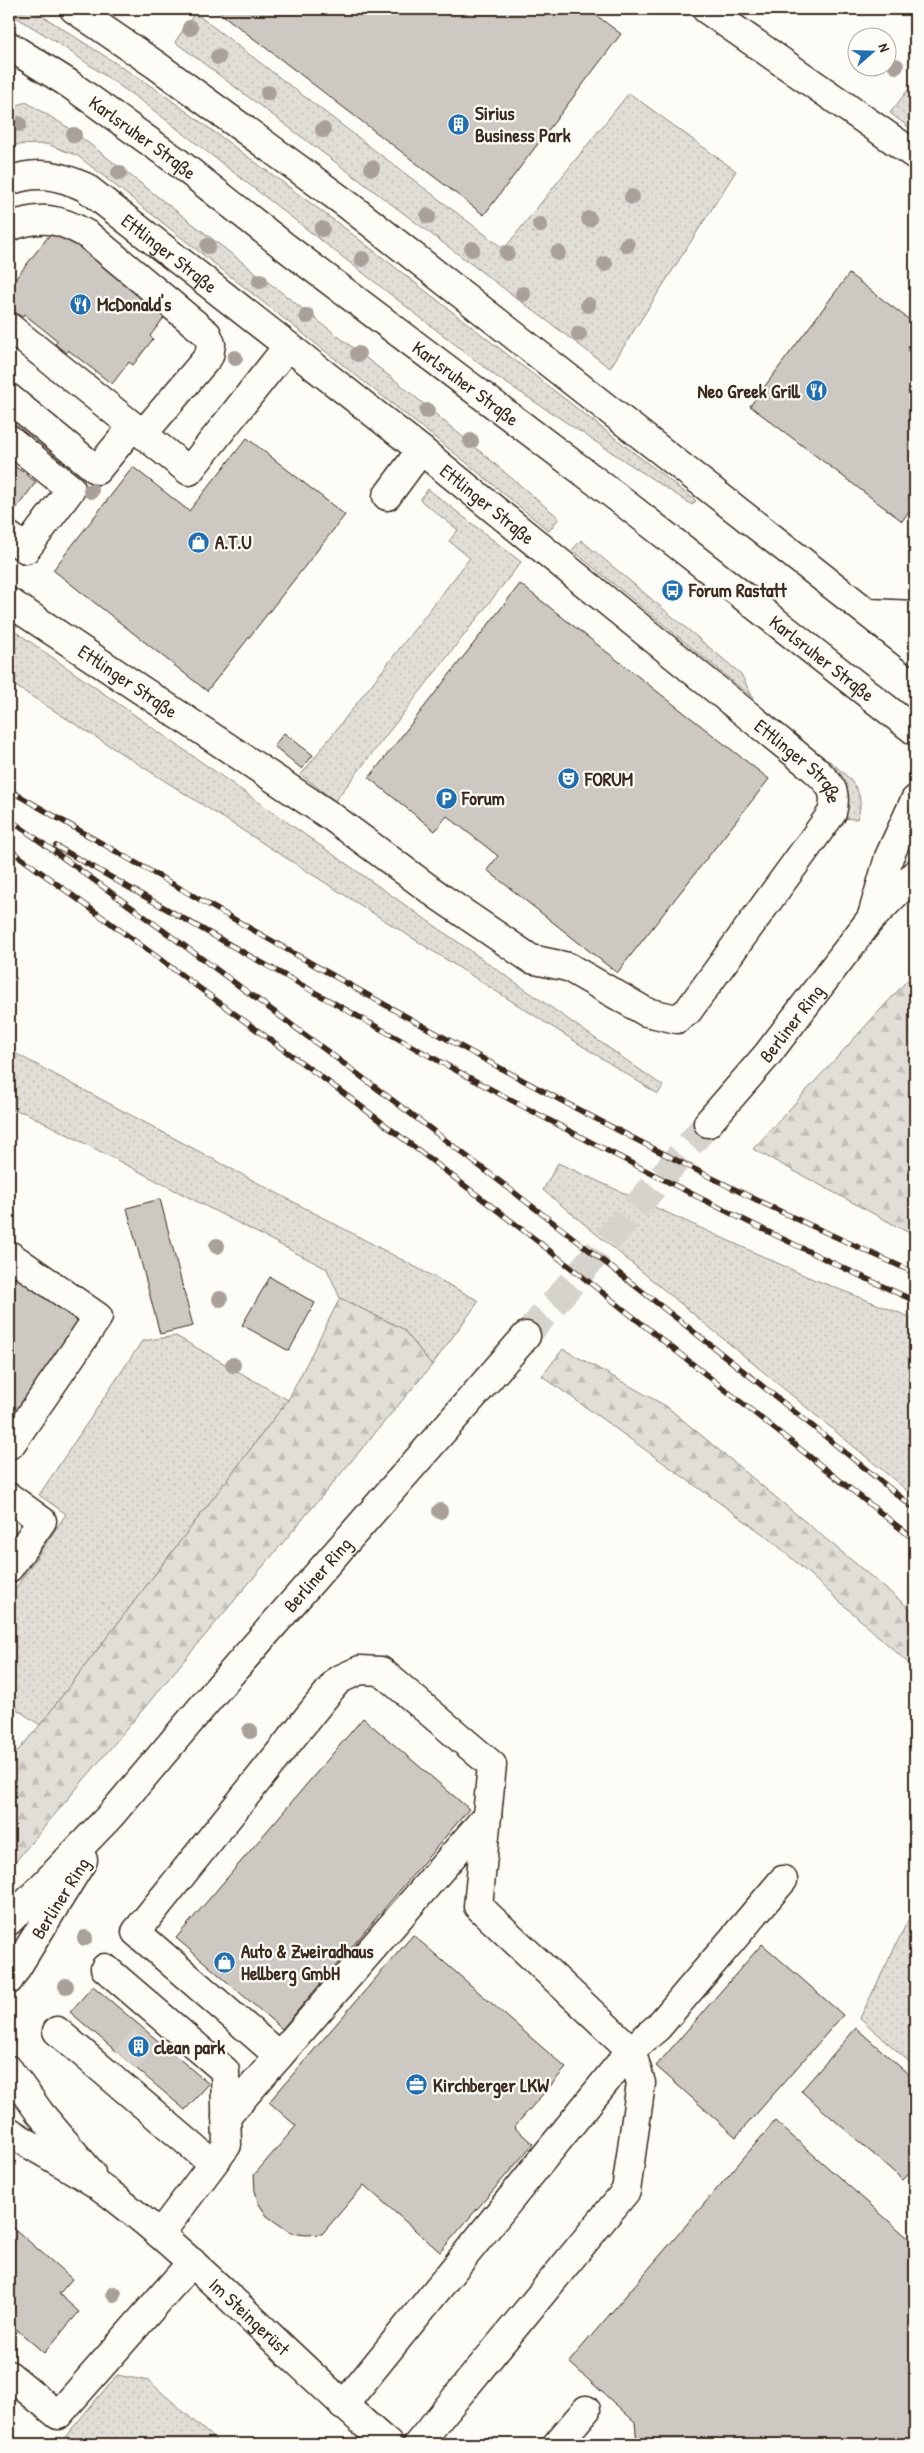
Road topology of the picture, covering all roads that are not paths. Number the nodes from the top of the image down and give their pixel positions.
1 (74, 9) edge
2 (706, 9) edge
3 (9, 46) edge
4 (915, 155) edge
5 (9, 180) edge
6 (9, 227) edge
7 (9, 327) edge
8 (288, 346) junction
9 (9, 398) edge
10 (138, 430) junction
11 (9, 438) edge
12 (421, 450) junction
13 (387, 496) dead end
14 (9, 536) edge
15 (9, 602) edge
16 (868, 613) junction
17 (915, 614) edge
18 (915, 650) edge
19 (915, 731) edge
20 (915, 800) edge
21 (914, 878) edge
22 (870, 920) junction
23 (708, 1123) tunnel mouth
24 (9, 1255) edge
25 (526, 1336) tunnel mouth
26 (9, 1444) edge
27 (9, 1497) edge
28 (9, 1568) edge
29 (111, 1815) junction
30 (487, 1816) junction
31 (783, 1880) dead end
32 (9, 1920) edge
33 (106, 1968) dead end
34 (9, 1980) edge
35 (57, 2032) dead end
36 (631, 2050) junction
37 (278, 2056) junction
38 (9, 2070) edge
39 (226, 2117) junction
40 (9, 2131) edge
41 (212, 2163) junction
42 (107, 2192) junction
43 (160, 2234) junction
44 (192, 2262) junction
45 (9, 2375) edge
46 (344, 2406) junction
47 (586, 2410) dead end
48 (388, 2444) edge
49 (418, 2444) edge
50 (557, 2444) edge

1 - 16 street
2 - 4 street
3 - 19 street, Karlsruher Straße
5 - 8 street, Ettlinger Straße
6 - 10 street
7 - 10 street
8 - 10 street
8 - 12 street, Ettlinger Straße
9 - 10 street
11 - 14 street
12 - 13 street
12 - 15 street, Ettlinger Straße
16 - 17 street
16 - 18 street
20 - 22 street, Berliner Ring
21 - 22 street, Berliner Ring
22 - 23 street, Berliner Ring
24 - 26 street
25 - 29 street, Berliner Ring
27 - 28 street
29 - 32 street, Berliner Ring
29 - 34 street, Berliner Ring
30 - 36 street
30 - 37 street
30 - 37 street
31 - 36 street
33 - 39 street
35 - 41 street
36 - 46 street
36 - 49 street
37 - 39 street
38 - 42 street, Im Steingerüst
39 - 41 street
40 - 42 street, Im Steingerüst
41 - 43 street
42 - 43 street, Im Steingerüst
43 - 44 street, Im Steingerüst
44 - 45 street
44 - 46 street, Im Steingerüst
46 - 48 street, Im Steingerüst
47 - 50 street

